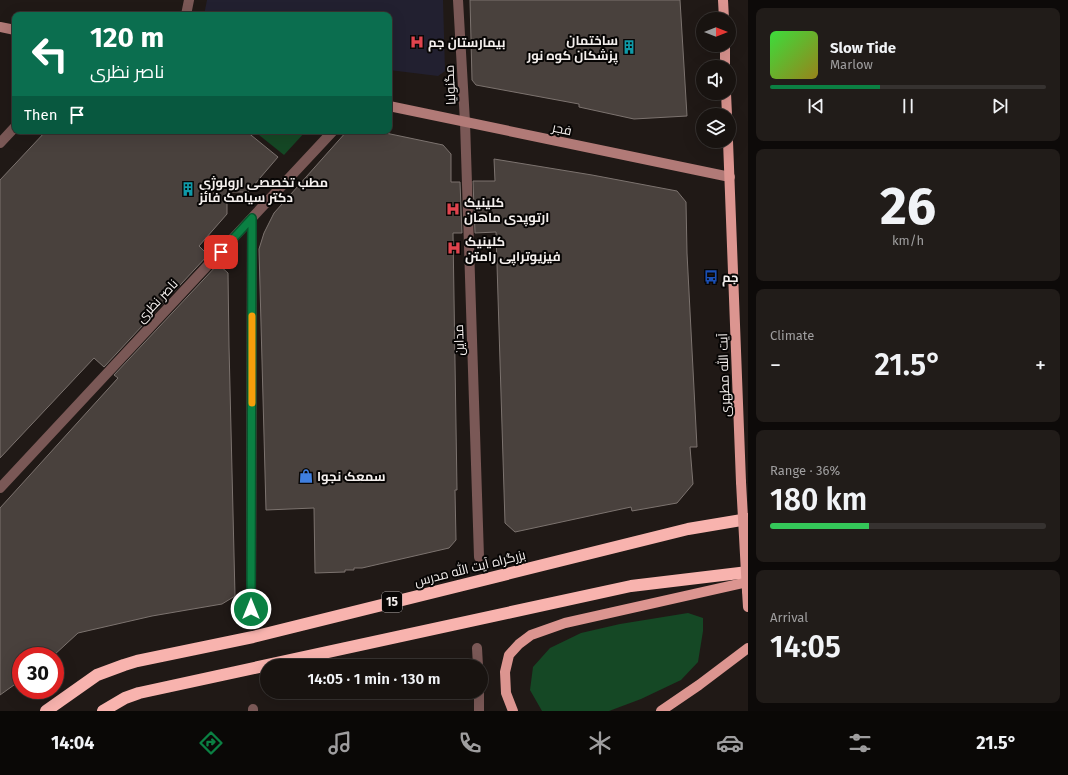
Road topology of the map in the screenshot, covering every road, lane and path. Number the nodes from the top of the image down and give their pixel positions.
1 (189, 0) edge
2 (458, 0) edge
3 (723, 0) edge
4 (187, 12) edge
5 (724, 12) edge
6 (0, 27) edge
7 (12, 29) edge
8 (392, 107) edge
9 (465, 122) junction
10 (12, 130) edge
11 (330, 134) edge
12 (0, 143) edge
13 (728, 148) edge
14 (730, 177) junction
15 (252, 218) junction
16 (744, 465) edge
17 (0, 488) edge
18 (748, 519) edge
19 (746, 550) edge
20 (480, 557) dead end
21 (748, 572) edge
22 (748, 586) edge
23 (748, 607) edge
24 (251, 609) dead end
25 (477, 648) dead end
26 (748, 648) edge
27 (478, 659) edge
28 (479, 699) edge
29 (46, 711) edge
30 (103, 711) edge
31 (479, 711) edge
32 (513, 711) edge
33 (661, 711) edge

1 - 4 street
2 - 9 street, مگنولیا
3 - 5 main road
6 - 7 street
8 - 9 street, فجر
9 - 14 street, فجر
9 - 20 street, مداین
10 - 12 street
11 - 15 street, ناصر نظری
13 - 14 main road, آیت الله مطهری
14 - 16 main road, آیت الله مطهری
15 - 17 street, ناصر نظری
15 - 24 street
16 - 19 main road, آیت الله مطهری, bridge
18 - 29 highway, بزرگراه آیت الله مدرس / 15
19 - 22 main road, آیت الله مطهری, bridge
21 - 30 highway
22 - 23 main road, آیت الله مطهری
22 - 32 main road
25 - 27 street
26 - 33 main road
28 - 31 street

